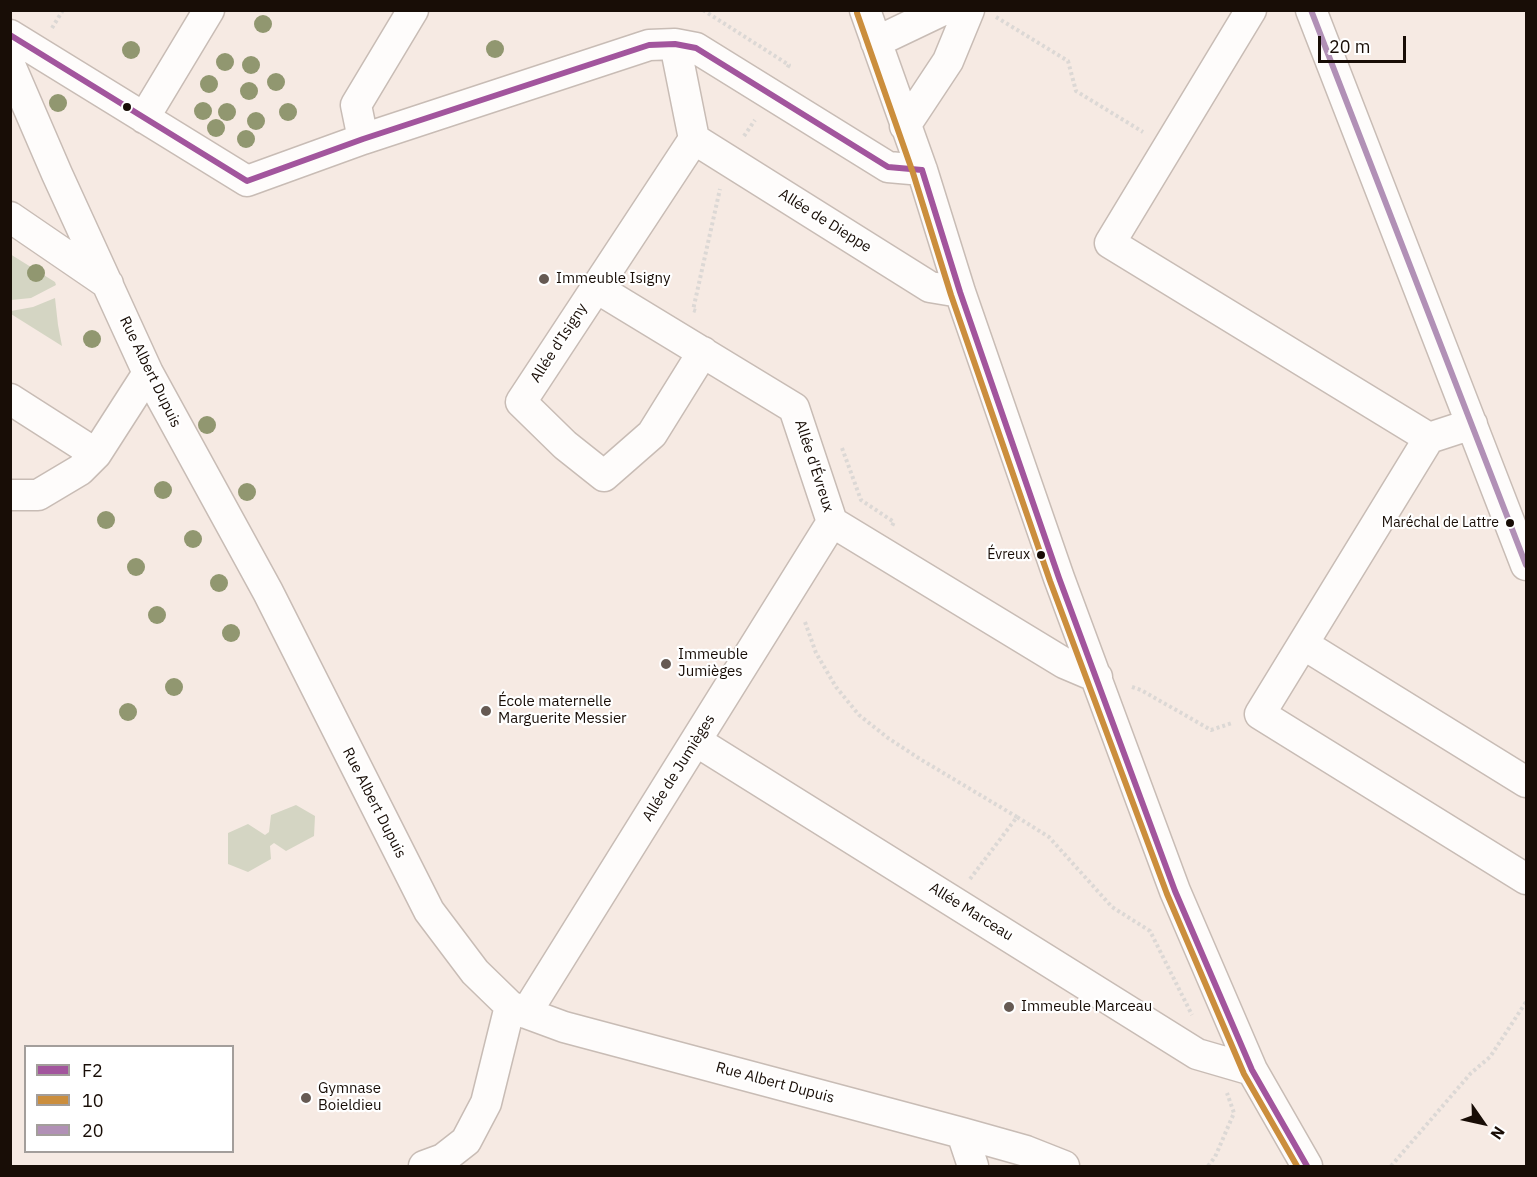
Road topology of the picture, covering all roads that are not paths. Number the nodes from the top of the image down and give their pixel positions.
1 (209, 10) edge
2 (413, 10) edge
3 (865, 10) edge
4 (943, 10) edge
5 (1251, 10) edge
6 (1311, 10) edge
7 (982, 13) edge
8 (10, 35) edge
9 (876, 42) junction
10 (675, 44) junction
11 (10, 65) edge
12 (144, 118) junction
13 (905, 126) junction
14 (363, 139) junction
15 (693, 139) junction
16 (922, 170) junction
17 (10, 218) edge
18 (108, 284) junction
19 (595, 288) junction
20 (960, 292) junction
21 (703, 352) junction
22 (148, 373) junction
23 (10, 399) edge
24 (1472, 423) junction
25 (1429, 438) junction
26 (96, 454) junction
27 (10, 495) edge
28 (832, 522) junction
29 (1527, 565) edge
30 (1303, 645) junction
31 (1097, 677) junction
32 (696, 741) junction
33 (1527, 782) edge
34 (1527, 879) edge
35 (518, 1010) junction
36 (1252, 1070) junction
37 (962, 1133) junction
38 (424, 1167) edge
39 (973, 1167) edge
40 (1064, 1167) edge
41 (1307, 1167) edge

1 - 12 street
2 - 14 street
3 - 9 street
4 - 9 street
5 - 25 street
6 - 24 street
7 - 13 street
8 - 12 street
9 - 13 street
10 - 14 street
10 - 15 street
10 - 16 street
11 - 18 street, Rue Albert Dupuis
12 - 14 street
13 - 16 street
15 - 19 street, Allée d'Isigny
15 - 20 street, Allée de Dieppe
16 - 20 street
17 - 18 street
18 - 22 street, Rue Albert Dupuis
19 - 21 street, Allée d'Évreux
19 - 21 street, Allée d'Isigny
20 - 31 street
21 - 28 street, Allée d'Évreux
22 - 26 street
22 - 35 street, Rue Albert Dupuis
23 - 26 street
24 - 25 street
24 - 29 street
25 - 30 street
26 - 27 street
28 - 31 street, Allée d'Évreux
28 - 32 street, Allée de Jumièges
30 - 33 street
30 - 34 street
31 - 36 street
32 - 35 street, Allée de Jumièges
32 - 36 street, Allée Marceau
35 - 37 street, Rue Albert Dupuis
35 - 38 street, Allée de Jumièges
36 - 41 street
37 - 39 street
37 - 40 street, Rue Albert Dupuis

